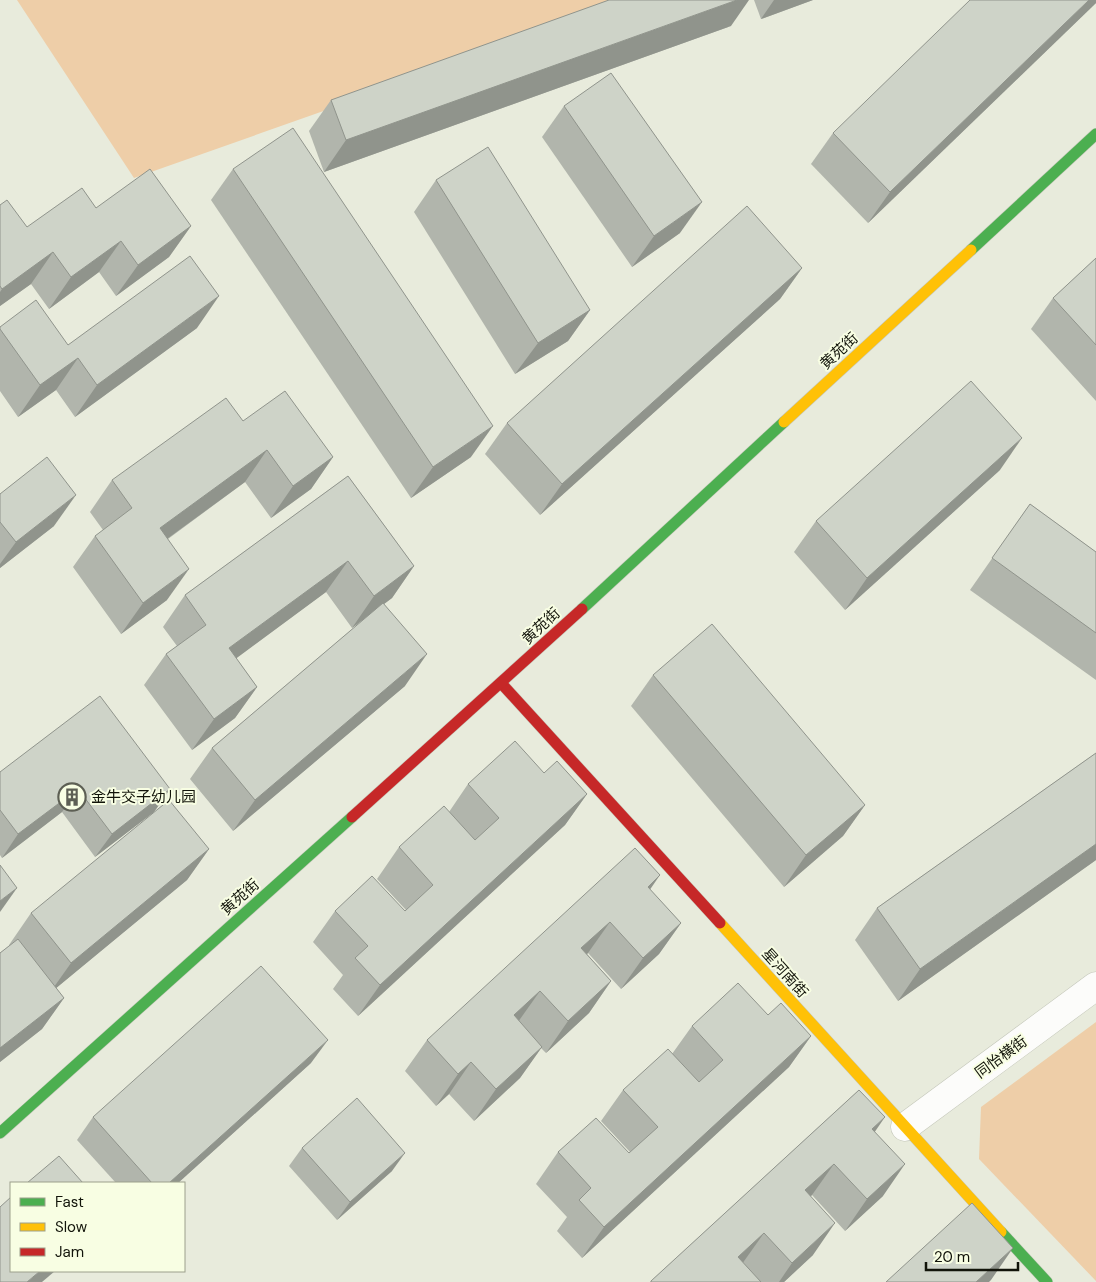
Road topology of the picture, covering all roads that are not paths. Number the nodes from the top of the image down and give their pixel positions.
1 (1096, 134) edge
2 (501, 683) junction
3 (1096, 986) edge
4 (905, 1127) junction
5 (0, 1133) edge
6 (1047, 1282) edge

1 - 2 street, 黄苑街
2 - 4 street, 星河南街
2 - 5 street, 黄苑街
3 - 4 street, 同怡横街
4 - 6 street, 星河南街

